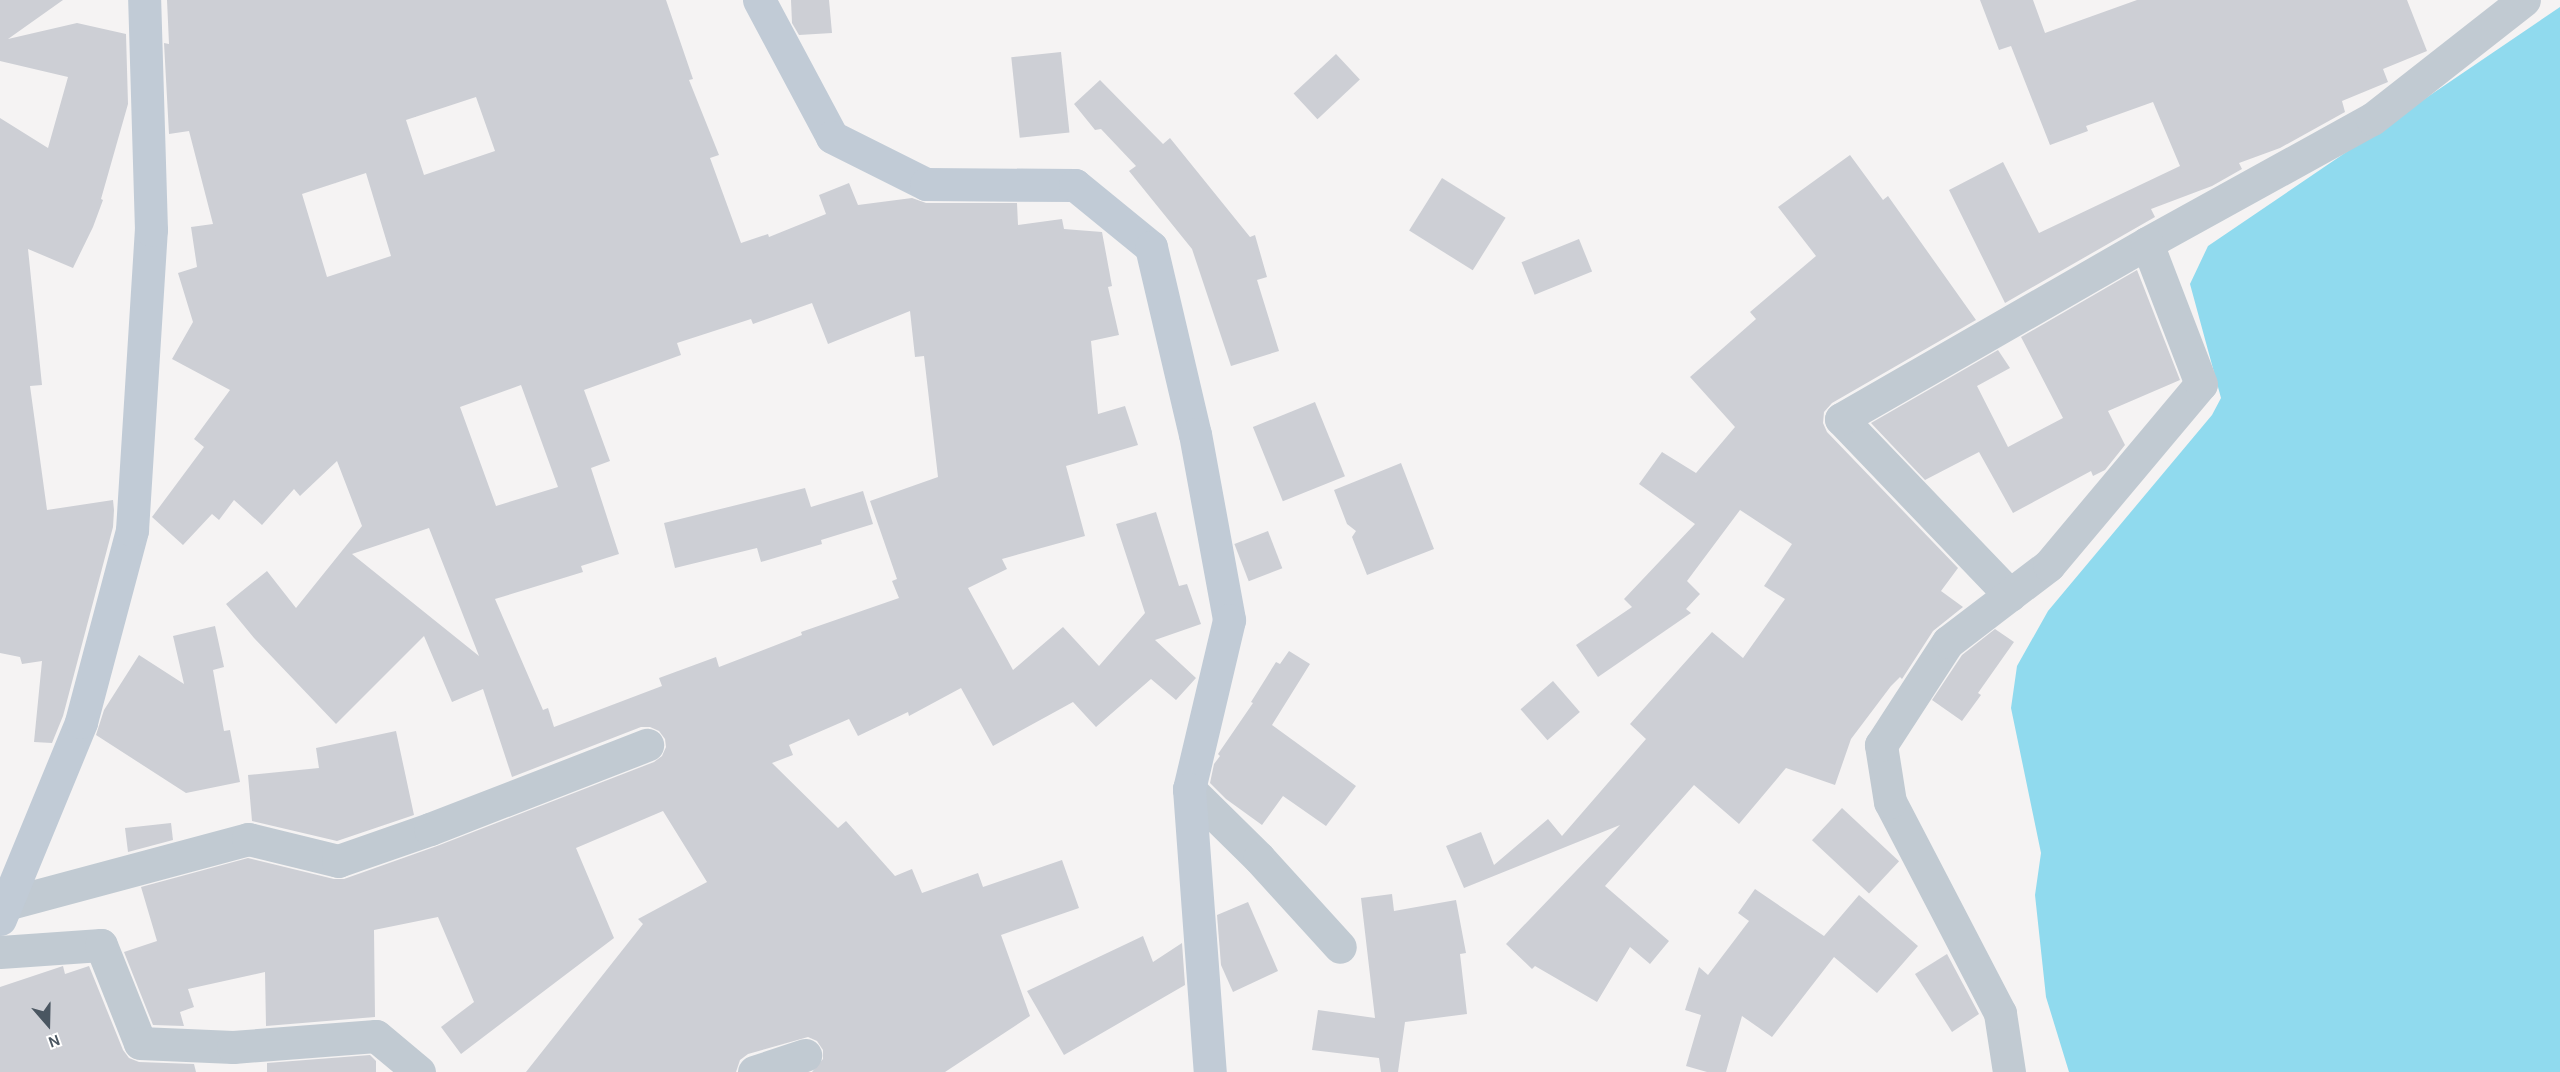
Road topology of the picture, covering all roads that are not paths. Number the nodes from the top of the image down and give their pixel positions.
1 (144, 0) edge
2 (759, 0) edge
3 (2524, 0) edge
4 (2147, 243) junction
5 (2010, 595) junction
6 (647, 745) dead end
7 (1189, 789) junction
8 (3, 911) edge
9 (1340, 947) dead end
10 (0, 952) edge
11 (805, 1055) dead end
12 (419, 1072) edge
13 (754, 1072) edge
14 (1210, 1072) edge
15 (2009, 1072) edge

1 - 8 street
2 - 7 street
3 - 4 street
4 - 5 street
4 - 5 street
5 - 15 street
6 - 8 street
7 - 9 street
7 - 14 street
10 - 12 street
11 - 13 street

